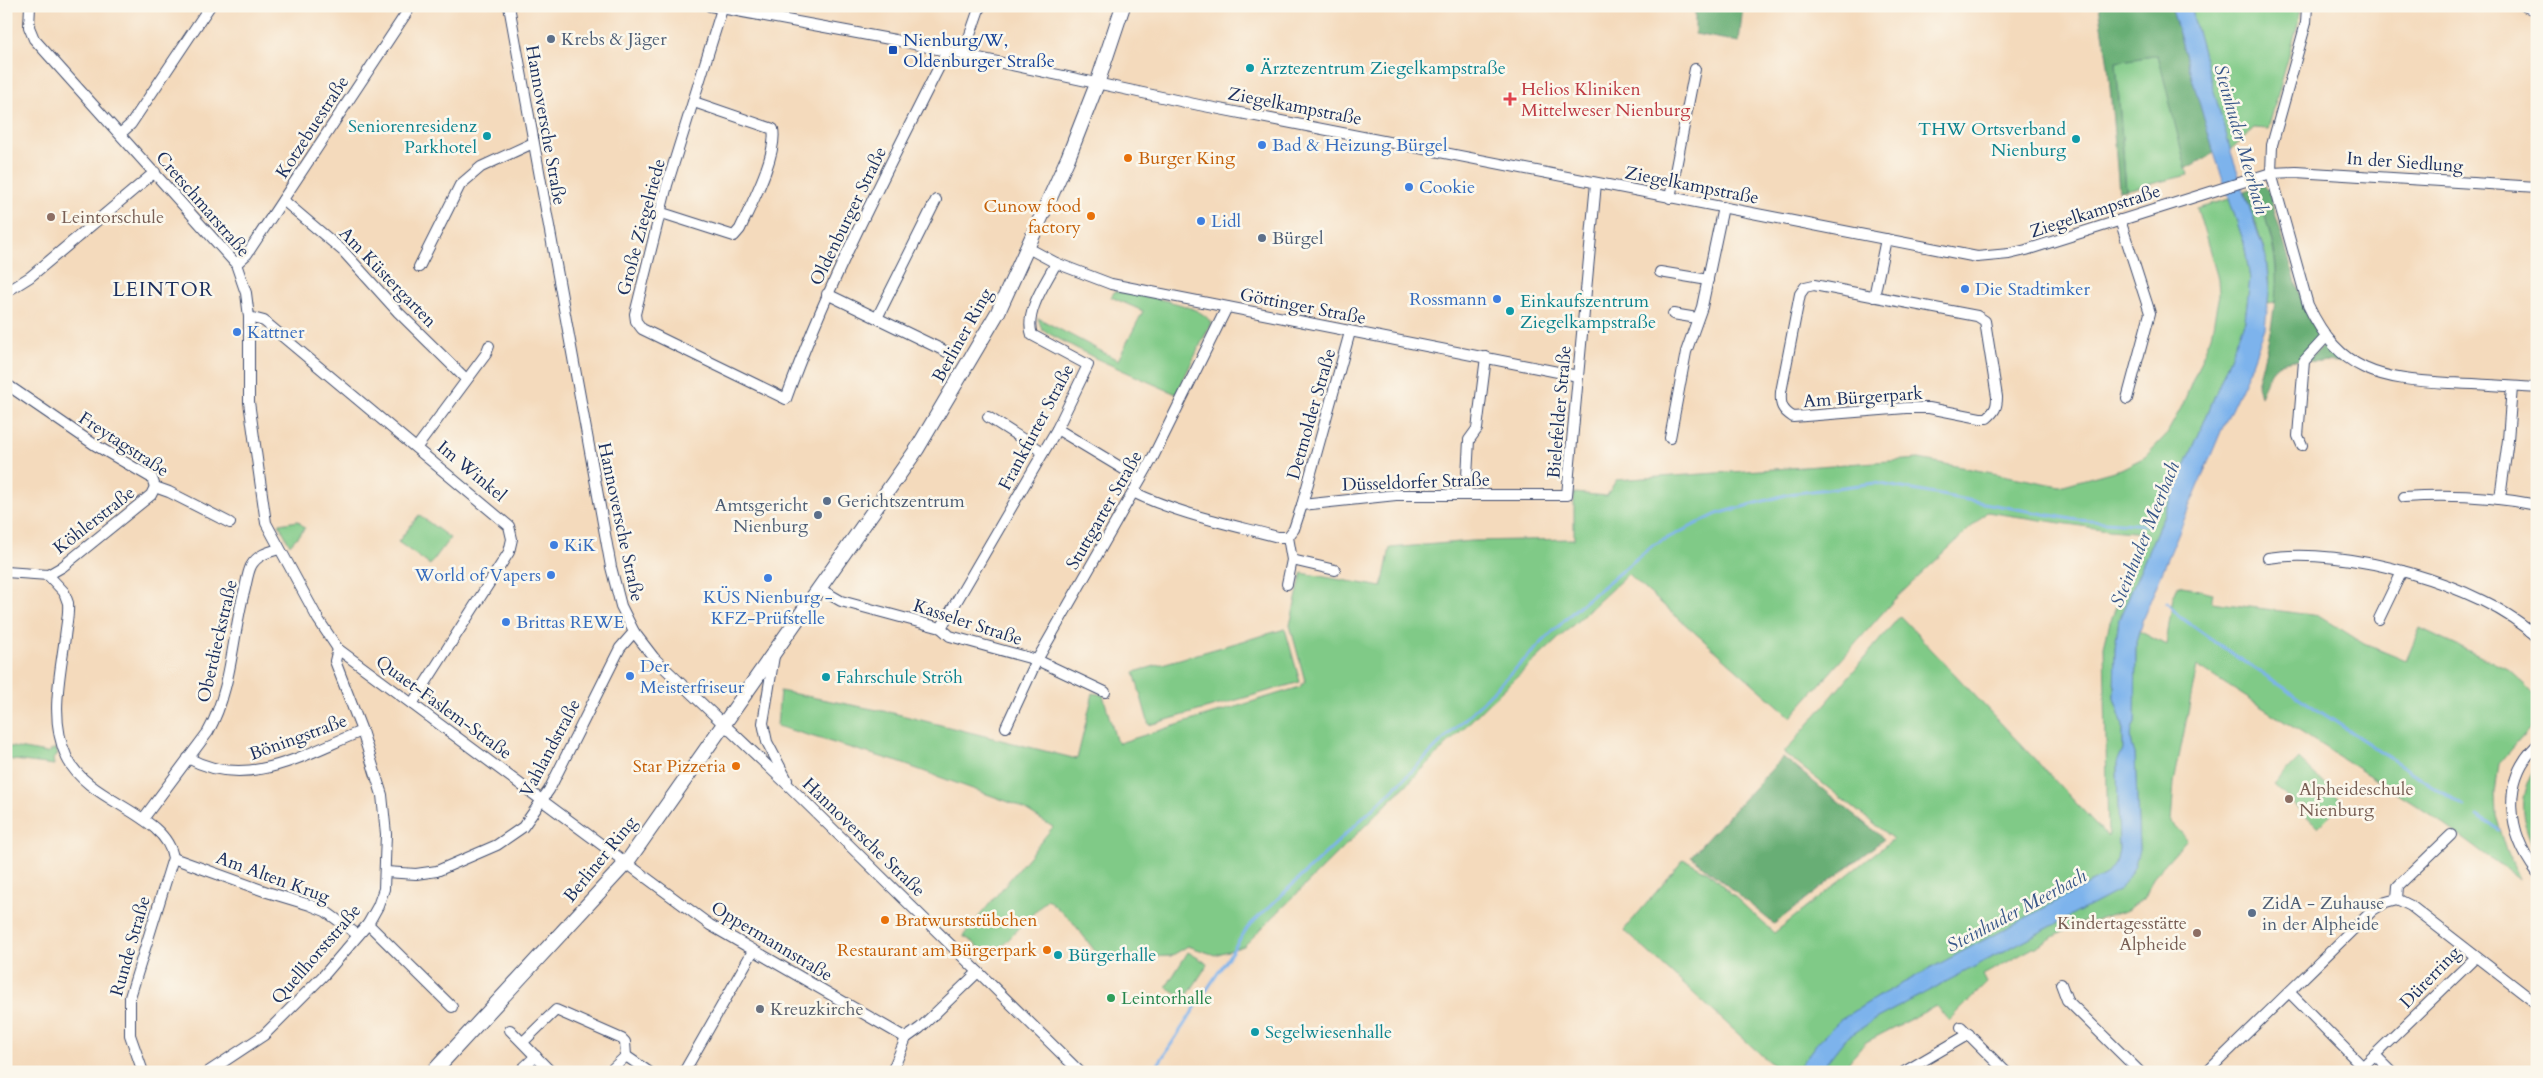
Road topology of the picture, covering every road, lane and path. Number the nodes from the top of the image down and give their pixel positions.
1 (30, 6) edge
2 (210, 6) edge
3 (411, 6) edge
4 (509, 6) edge
5 (710, 6) edge
6 (980, 6) edge
7 (1123, 6) edge
8 (2307, 6) edge
9 (2524, 6) edge
10 (722, 9) junction
11 (2537, 11) edge
12 (947, 51) junction
13 (963, 55) junction
14 (1695, 68) dead end
15 (1098, 84) junction
16 (694, 102) junction
17 (120, 134) junction
18 (533, 143) junction
19 (155, 172) junction
20 (2271, 173) junction
21 (1596, 183) junction
22 (2537, 187) edge
23 (1670, 198) junction
24 (283, 200) junction
25 (936, 200) dead end
26 (1723, 207) junction
27 (659, 212) junction
28 (2120, 220) junction
29 (1886, 239) junction
30 (1028, 248) junction
31 (1056, 263) junction
32 (236, 264) junction
33 (419, 267) dead end
34 (1660, 272) dead end
35 (1708, 280) junction
36 (6, 292) edge
37 (828, 294) junction
38 (1874, 297) junction
39 (1227, 307) junction
40 (1673, 314) dead end
41 (249, 318) junction
42 (876, 318) junction
43 (1697, 318) junction
44 (1350, 332) junction
45 (2326, 337) junction
46 (489, 346) dead end
47 (947, 352) dead end
48 (1486, 358) junction
49 (1578, 376) junction
50 (466, 379) junction
51 (6, 384) edge
52 (2512, 386) junction
53 (2537, 388) edge
54 (786, 399) joint
55 (2127, 399) dead end
56 (988, 417) dead end
57 (1056, 429) junction
58 (1670, 438) dead end
59 (2302, 445) dead end
60 (417, 447) junction
61 (1043, 452) junction
62 (1140, 479) junction
63 (155, 487) junction
64 (1133, 492) junction
65 (1466, 495) junction
66 (1567, 495) joint
67 (2404, 497) dead end
68 (2500, 498) junction
69 (1302, 505) junction
70 (2537, 505) edge
71 (230, 523) dead end
72 (1288, 537) junction
73 (279, 549) junction
74 (2268, 558) dead end
75 (1292, 560) junction
76 (1335, 570) dead end
77 (2402, 571) junction
78 (6, 572) edge
79 (48, 575) junction
80 (1287, 584) dead end
81 (820, 589) junction
82 (2379, 619) dead end
83 (941, 628) junction
84 (2534, 630) edge
85 (634, 632) junction
86 (338, 649) junction
87 (775, 652) junction
88 (1037, 660) junction
89 (1105, 692) dead end
90 (412, 704) junction
91 (723, 726) junction
92 (1006, 727) dead end
93 (362, 731) junction
94 (2537, 745) edge
95 (188, 758) junction
96 (791, 788) junction
97 (543, 800) junction
98 (143, 819) junction
99 (2451, 835) dead end
100 (173, 858) junction
101 (627, 862) junction
102 (386, 872) junction
103 (2537, 872) edge
104 (2397, 899) junction
105 (368, 924) junction
106 (358, 936) junction
107 (752, 951) junction
108 (2476, 957) junction
109 (978, 972) junction
110 (2061, 984) dead end
111 (2290, 993) junction
112 (2537, 1004) edge
113 (452, 1007) dead end
114 (510, 1030) dead end
115 (906, 1038) junction
116 (523, 1042) junction
117 (2375, 1055) junction
118 (536, 1056) junction
119 (626, 1056) junction
120 (2360, 1069) edge
121 (143, 1072) edge
122 (208, 1072) edge
123 (433, 1072) edge
124 (519, 1072) edge
125 (551, 1072) edge
126 (609, 1072) edge
127 (649, 1072) edge
128 (684, 1072) edge
129 (892, 1072) edge
130 (1080, 1072) edge
131 (1904, 1072) edge
132 (2006, 1072) edge
133 (2140, 1072) edge
134 (2207, 1072) edge
135 (2392, 1072) edge

1 - 17 street, Cretschmarstraße
2 - 17 street
3 - 24 street, Kotzebuestraße
4 - 18 street, Hannoversche Straße
5 - 10 street, Ziegelkampstraße
6 - 13 street
7 - 15 main road, Berliner Ring
8 - 20 street
9 - 11 street
10 - 12 street, Ziegelkampstraße
10 - 16 street, Große Ziegelriede
12 - 13 street, Ziegelkampstraße
12 - 37 street, Oldenburger Straße
13 - 15 street, Ziegelkampstraße
14 - 23 street
15 - 21 street, Ziegelkampstraße
15 - 30 main road, Berliner Ring
16 - 27 street, Große Ziegelriede
16 - 27 street
17 - 19 street, Cretschmarstraße
18 - 33 street
18 - 85 street, Hannoversche Straße
19 - 32 street, Cretschmarstraße
19 - 36 street
20 - 22 street, In der Siedlung
20 - 28 street, Ziegelkampstraße
20 - 45 street
21 - 23 street, Ziegelkampstraße
21 - 49 street, Bielefelder Straße
23 - 26 street, Ziegelkampstraße
24 - 32 street, Kotzebuestraße
24 - 50 street, Am Küstergarten
25 - 42 street
26 - 29 street, Ziegelkampstraße
26 - 35 street
27 - 54 street, Große Ziegelriede
28 - 29 street, Ziegelkampstraße
28 - 55 street
29 - 38 street
30 - 31 street, Göttinger Straße
30 - 81 main road, Berliner Ring
31 - 39 street, Göttinger Straße
31 - 57 street, Frankfurter Straße
32 - 41 street, Cretschmarstraße
34 - 35 street
35 - 43 street
37 - 42 street
37 - 54 street, Oldenburger Straße
38 - 38 street, Am Bürgerpark
39 - 44 street, Göttinger Straße
39 - 62 street, Stuttgarter Straße
40 - 43 street
41 - 60 street, Im Winkel
41 - 73 street, Cretschmarstraße
42 - 47 street
43 - 58 street
44 - 48 street, Göttinger Straße
44 - 69 street, Detmolder Straße
45 - 52 street
45 - 59 street
46 - 50 street
48 - 49 street, Göttinger Straße
48 - 65 street
49 - 66 street, Bielefelder Straße
50 - 60 street
51 - 63 street, Freytagstraße
52 - 53 street
52 - 68 street
56 - 61 street
57 - 61 street, Frankfurter Straße
57 - 62 street
60 - 90 street, Im Winkel
61 - 83 street, Frankfurter Straße
62 - 64 street, Stuttgarter Straße
63 - 71 street, Freytagstraße
63 - 79 street, Köhlerstraße
64 - 72 street
64 - 88 street, Stuttgarter Straße
65 - 66 street, Düsseldorfer Straße
65 - 69 street, Düsseldorfer Straße
67 - 68 street
68 - 70 street
69 - 72 street
72 - 75 street
73 - 86 street, Quaet-Faslem-Straße
73 - 95 street, Oberdieckstraße
74 - 77 street
75 - 76 street
75 - 80 street
77 - 82 street
77 - 84 street
78 - 79 street
79 - 98 street
81 - 83 street, Kasseler Straße
81 - 87 main road, Berliner Ring
83 - 88 street, Kasseler Straße
85 - 91 street, Hannoversche Straße
85 - 97 street, Vahlandstraße
86 - 90 street, Quaet-Faslem-Straße
86 - 93 street, Quellhorststraße
87 - 91 main road, Berliner Ring
87 - 96 street, Berliner Ring
88 - 89 street, Kasseler Straße
88 - 92 street, Stuttgarter Straße
90 - 97 street, Quaet-Faslem-Straße
91 - 96 street, Hannoversche Straße
91 - 101 main road, Berliner Ring
93 - 95 street, Böningstraße
93 - 102 street, Quellhorststraße
94 - 103 street
95 - 98 street, Oberdieckstraße
96 - 109 street, Hannoversche Straße
97 - 101 street, Quaet-Faslem-Straße
97 - 102 street, Vahlandstraße
98 - 100 street
99 - 104 street
100 - 106 street, Am Alten Krug
100 - 121 street, Runde Straße
101 - 107 street, Oppermannstraße
101 - 123 main road, Berliner Ring
102 - 105 street, Quellhorststraße
104 - 108 street, Dürerring
104 - 111 street
105 - 106 street, Quellhorststraße
105 - 113 street
106 - 122 street, Quellhorststraße
107 - 115 street, Oppermannstraße
107 - 128 street
108 - 112 street
108 - 117 street, Dürerring
109 - 115 street
109 - 130 street, Hannoversche Straße
110 - 133 street
111 - 120 street, Dürerring
111 - 134 street
114 - 116 street
115 - 129 street
116 - 118 street
116 - 119 street
117 - 120 street, Dürerring
117 - 135 street
118 - 124 street
118 - 125 street
119 - 126 street
119 - 127 street
131 - 132 street

